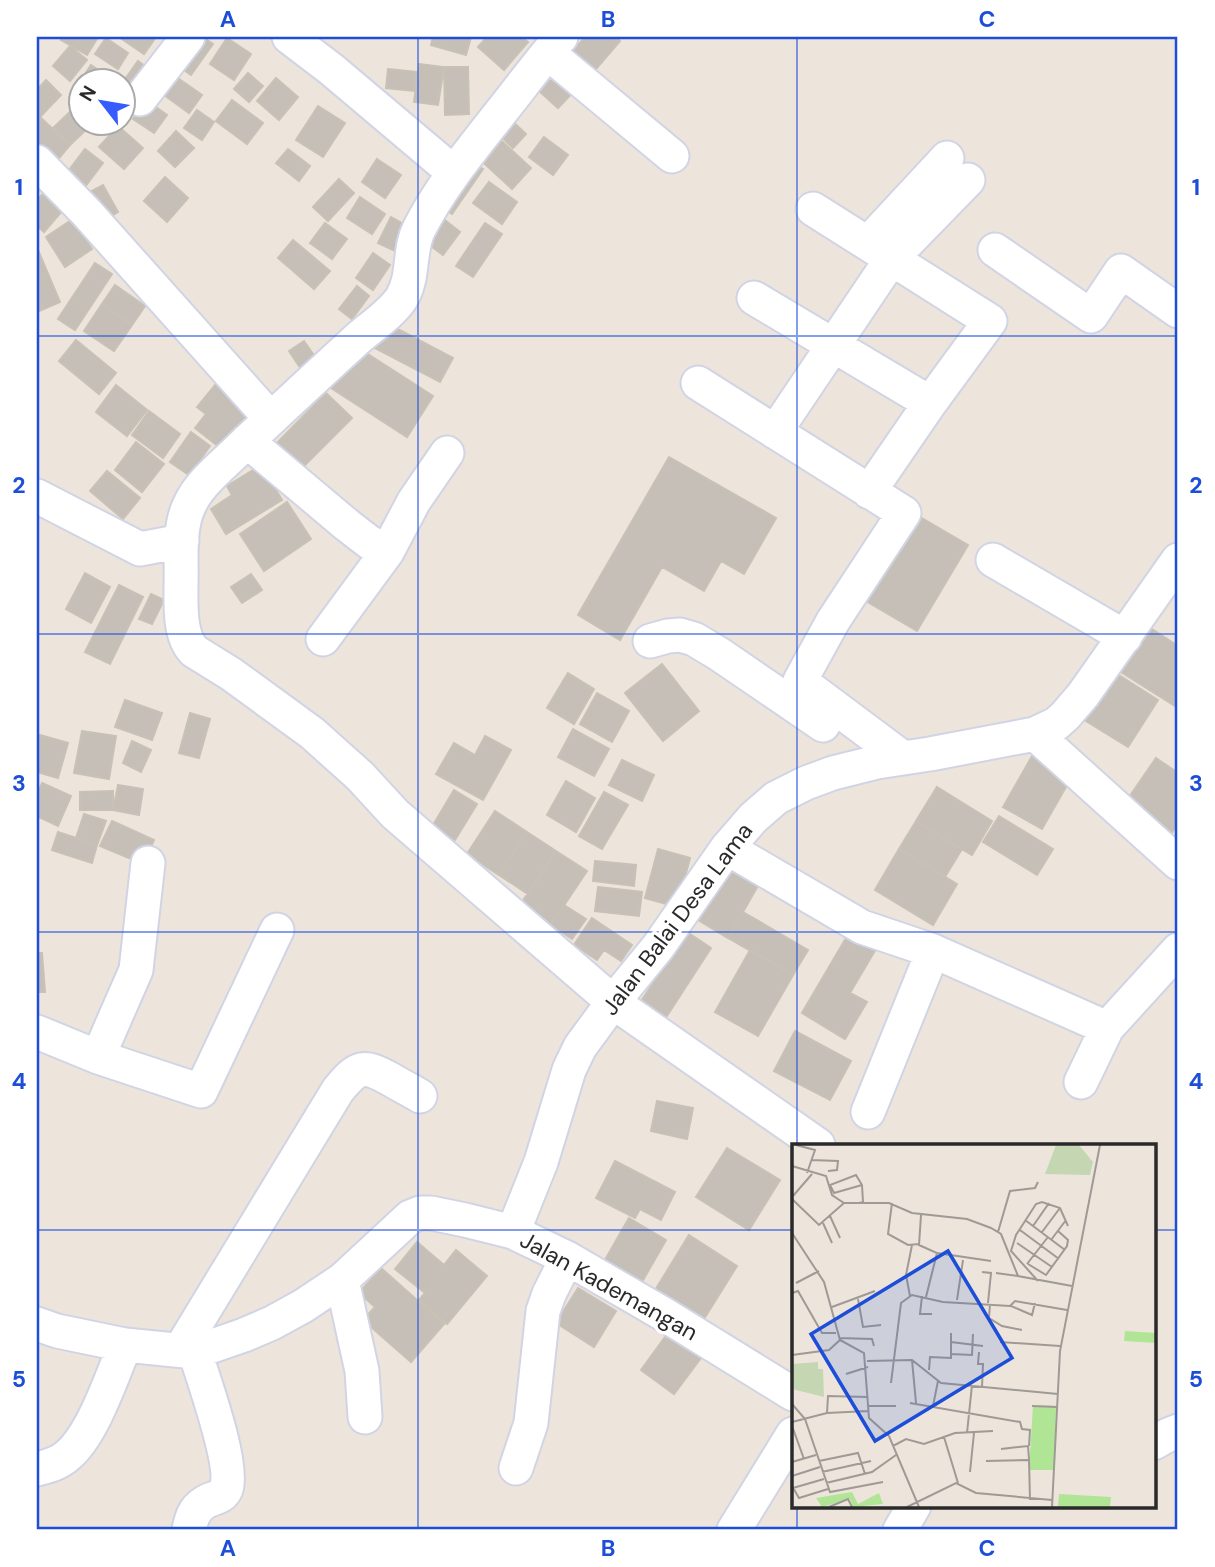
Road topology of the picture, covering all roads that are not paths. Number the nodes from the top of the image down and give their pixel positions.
1 (188, 37) edge
2 (289, 37) edge
3 (554, 42) edge
4 (140, 99) dead end
5 (671, 156) dead end
6 (37, 162) edge
7 (958, 169) dead end
8 (453, 172) junction
9 (813, 209) dead end
10 (880, 250) junction
11 (995, 250) dead end
12 (754, 298) dead end
13 (1178, 311) edge
14 (834, 346) junction
15 (698, 383) dead end
16 (930, 403) junction
17 (259, 430) junction
18 (775, 432) junction
19 (447, 453) dead end
20 (869, 492) junction
21 (37, 496) edge
22 (182, 541) junction
23 (387, 552) junction
24 (993, 560) dead end
25 (1178, 560) edge
26 (1125, 637) junction
27 (323, 639) dead end
28 (650, 641) dead end
29 (1035, 734) junction
30 (890, 760) junction
31 (727, 848) junction
32 (148, 863) dead end
33 (1178, 863) edge
34 (277, 930) dead end
35 (1178, 950) edge
36 (933, 951) junction
37 (613, 1002) junction
38 (1107, 1027) junction
39 (37, 1032) edge
40 (98, 1056) junction
41 (1082, 1082) dead end
42 (420, 1096) dead end
43 (868, 1112) dead end
44 (817, 1144) edge
45 (513, 1232) junction
46 (567, 1258) junction
47 (342, 1280) junction
48 (37, 1324) edge
49 (125, 1345) junction
50 (187, 1351) junction
51 (792, 1393) edge
52 (365, 1417) dead end
53 (1178, 1431) edge
54 (792, 1436) edge
55 (1156, 1442) edge
56 (516, 1468) dead end
57 (37, 1469) edge
58 (913, 1508) edge
59 (189, 1530) edge
60 (734, 1530) edge
61 (900, 1530) edge

1 - 4 street
2 - 8 street
3 - 5 street
3 - 8 street
6 - 17 street
7 - 10 street
8 - 17 street
9 - 10 street
10 - 14 street
10 - 16 street
11 - 13 street
12 - 14 street
14 - 16 street
14 - 18 street
15 - 18 street
16 - 20 street
17 - 22 street
17 - 23 street
18 - 20 street
19 - 23 street
20 - 30 street
21 - 22 street
22 - 37 street
23 - 27 street
24 - 26 street
25 - 26 street, Jalan Balai Desa Lama
26 - 29 street, Jalan Balai Desa Lama
28 - 30 street
29 - 30 street, Jalan Balai Desa Lama
29 - 33 street
30 - 31 street, Jalan Balai Desa Lama
31 - 36 street
31 - 37 street, Jalan Balai Desa Lama
32 - 40 street
34 - 40 street
35 - 38 street
36 - 38 street
36 - 43 street
37 - 44 street
37 - 45 street, Jalan Balai Desa Lama
38 - 41 street
39 - 40 street
42 - 50 street
45 - 46 street, Jalan Kademangan
45 - 47 street, Jalan Kademangan
46 - 51 street, Jalan Kademangan
46 - 56 street
47 - 50 street, Jalan Kademangan
47 - 52 street
48 - 49 street, Jalan Kademangan
49 - 50 street, Jalan Kademangan
49 - 57 street
50 - 59 street
53 - 55 street
54 - 60 street
58 - 61 street

